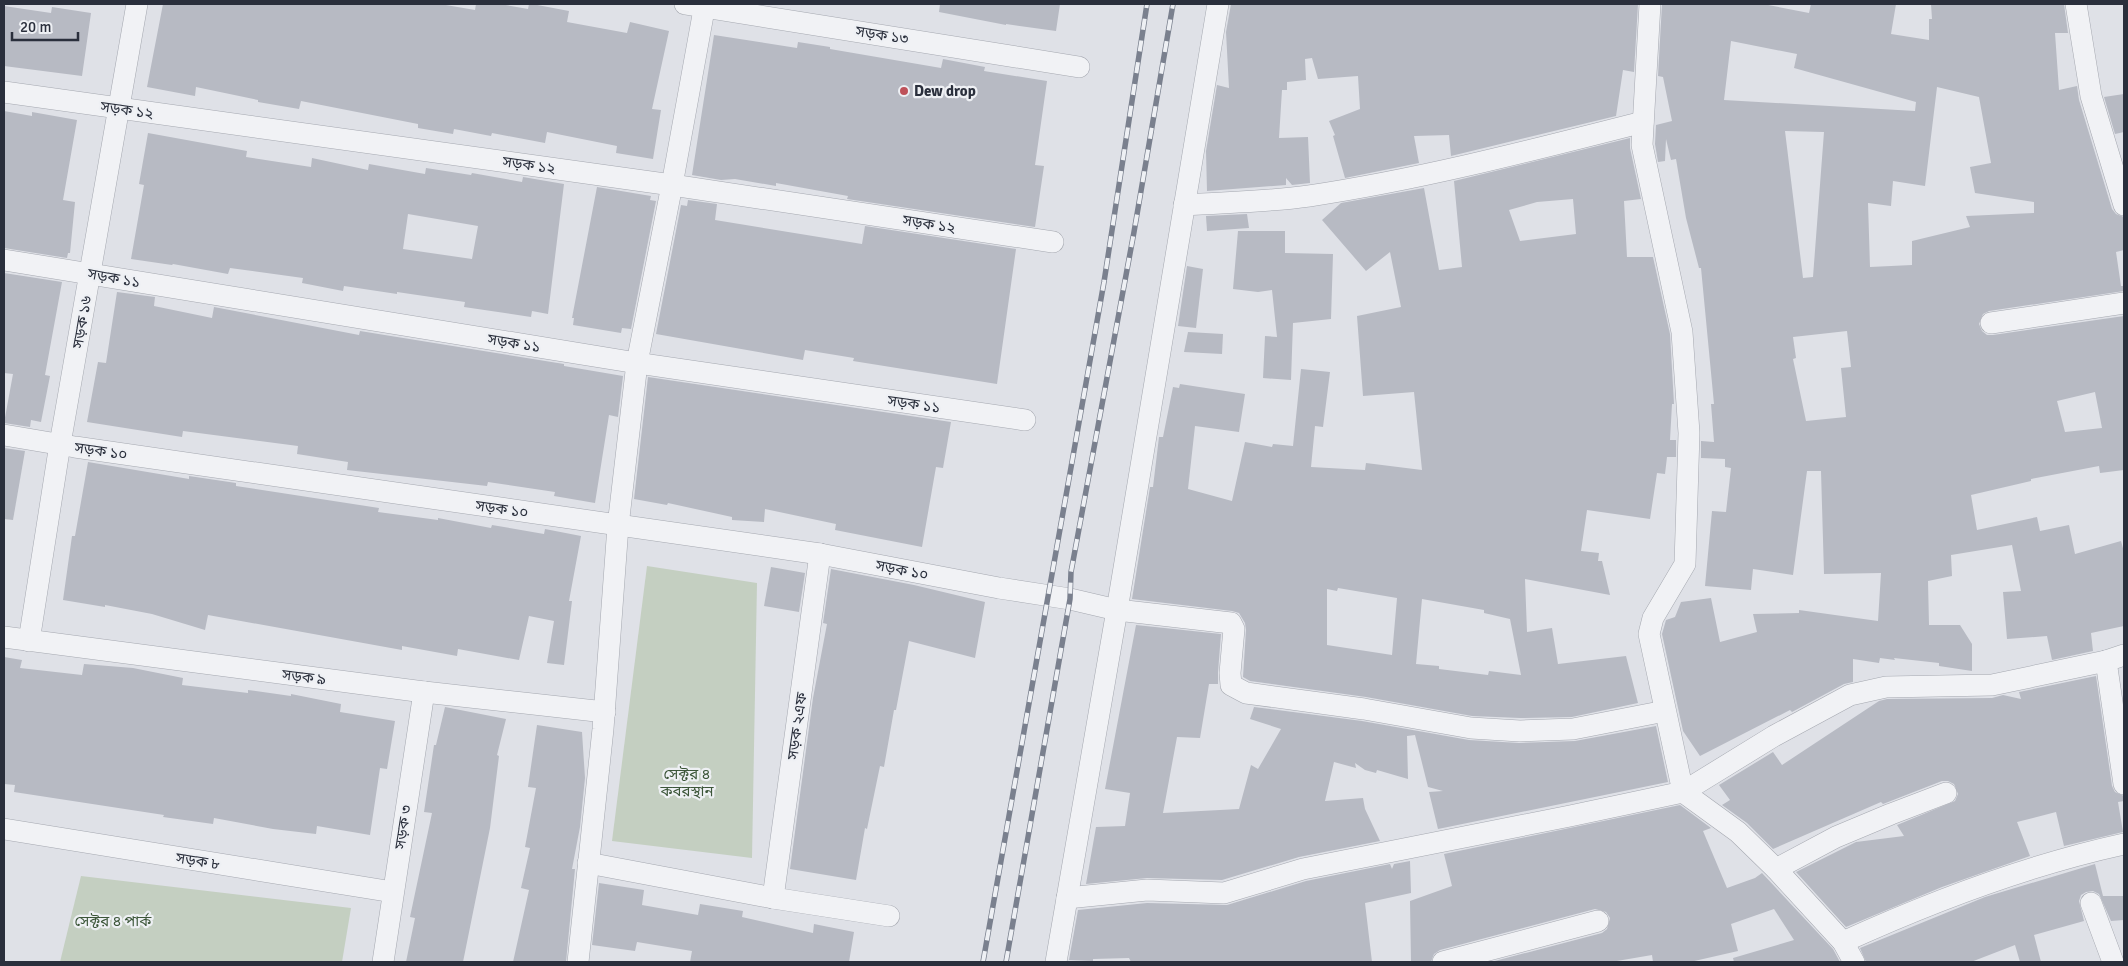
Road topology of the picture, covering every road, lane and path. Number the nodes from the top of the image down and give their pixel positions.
1 (137, 4) edge
2 (1218, 4) edge
3 (1650, 4) edge
4 (2076, 4) edge
5 (698, 5) edge
6 (1080, 67) dead end
7 (4, 92) edge
8 (118, 109) junction
9 (1643, 122) junction
10 (672, 185) junction
11 (1184, 205) junction
12 (2124, 205) edge
13 (1053, 242) dead end
14 (4, 260) edge
15 (90, 274) junction
16 (2124, 303) edge
17 (1990, 323) dead end
18 (637, 363) junction
19 (1025, 420) dead end
20 (4, 435) edge
21 (60, 444) junction
22 (618, 526) junction
23 (820, 554) junction
24 (1117, 610) junction
25 (4, 637) edge
26 (29, 641) junction
27 (2115, 658) edge
28 (424, 692) junction
29 (1665, 711) junction
30 (605, 712) junction
31 (2124, 784) edge
32 (1683, 792) junction
33 (1946, 793) dead end
34 (4, 829) edge
35 (2124, 844) edge
36 (588, 863) junction
37 (1776, 869) junction
38 (393, 892) junction
39 (773, 898) junction
40 (1067, 898) junction
41 (2091, 903) dead end
42 (889, 916) dead end
43 (1598, 922) dead end
44 (1843, 942) junction
45 (384, 962) edge
46 (578, 962) edge
47 (1056, 962) edge
48 (1444, 962) edge
49 (1854, 962) edge
50 (2113, 962) edge

1 - 8 street, সড়ক ১৬
2 - 11 street
3 - 9 street
4 - 12 street
5 - 6 street, সড়ক ১৩
5 - 10 street
7 - 8 street, সড়ক ১২
8 - 10 street, সড়ক ১২
8 - 15 street, সড়ক ১৬
9 - 11 street
9 - 29 street
10 - 13 street, সড়ক ১২
10 - 18 street
11 - 24 street
14 - 15 street, সড়ক ১১
15 - 18 street, সড়ক ১১
15 - 21 street, সড়ক ১৬
16 - 17 street
18 - 19 street, সড়ক ১১
18 - 22 street
20 - 21 street, সড়ক ১০
21 - 22 street, সড়ক ১০
21 - 26 street, সড়ক ১৬
22 - 23 street, সড়ক ১০
22 - 30 street
23 - 24 street, সড়ক ১০
23 - 39 street, সড়ক ২এফ
24 - 29 street, সড়ক ১০
24 - 40 street
25 - 26 street, সড়ক ৯
26 - 28 street, সড়ক ৯
27 - 31 street
27 - 32 street
28 - 30 street, সড়ক ৯
28 - 38 street, সড়ক ৩
29 - 32 street
30 - 36 street
32 - 37 street
32 - 40 street
33 - 37 street
34 - 38 street, সড়ক ৮
35 - 44 street
36 - 39 street
36 - 46 street
37 - 44 street
38 - 45 street, সড়ক ৩
39 - 42 street
40 - 47 street
41 - 50 street
43 - 48 street
44 - 49 street

